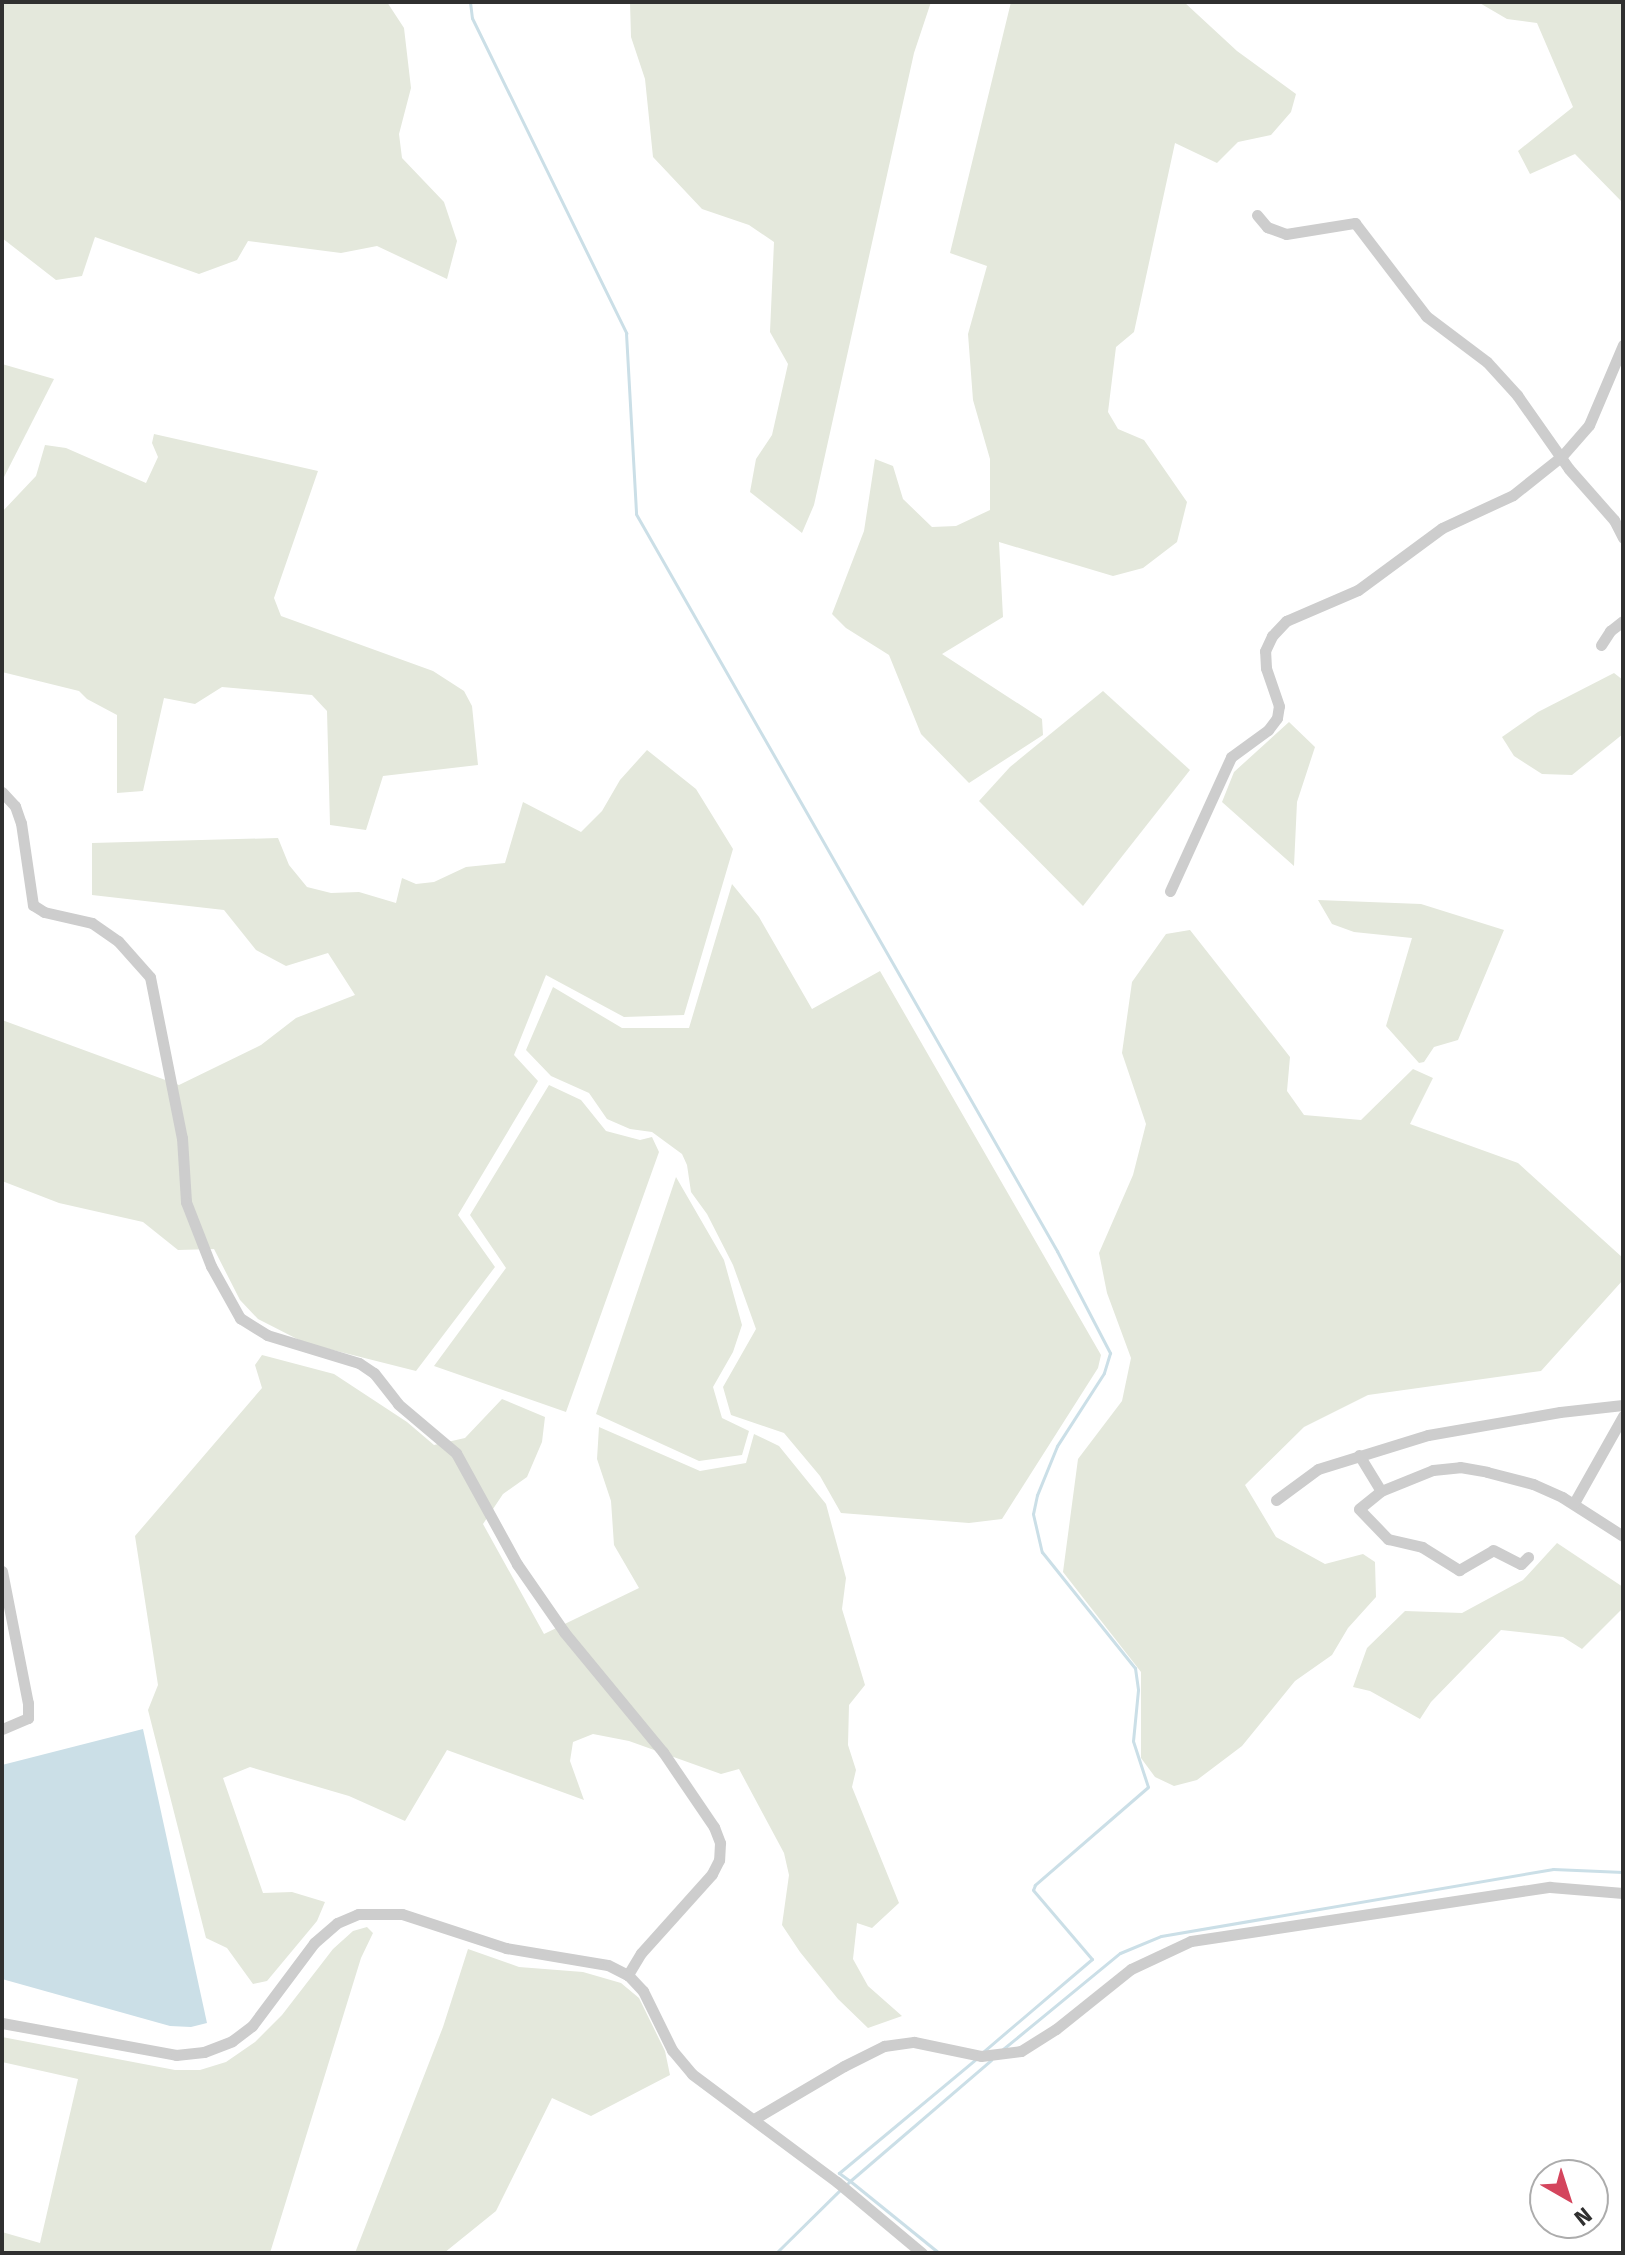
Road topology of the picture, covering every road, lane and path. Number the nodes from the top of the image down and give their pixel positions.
1 (1257, 215) dead end
2 (1623, 345) edge
3 (1562, 456) junction
4 (1623, 538) edge
5 (1623, 621) edge
6 (1601, 645) dead end
7 (2, 792) edge
8 (1170, 891) dead end
9 (1623, 1405) edge
10 (1623, 1416) edge
11 (1359, 1455) junction
12 (1381, 1491) junction
13 (1276, 1500) dead end
14 (1574, 1503) junction
15 (1623, 1536) edge
16 (1528, 1557) dead end
17 (2, 1571) edge
18 (2, 1729) edge
19 (1623, 1893) edge
20 (628, 1975) junction
21 (2, 2023) edge
22 (754, 2119) junction
23 (922, 2253) edge

1 - 3 street
2 - 3 street
3 - 4 street
3 - 8 street
5 - 6 street
7 - 20 street
9 - 11 street
10 - 14 street
11 - 12 street
11 - 13 street
12 - 14 street
12 - 16 street
14 - 15 street
17 - 18 street
19 - 22 street
20 - 21 street
20 - 22 street
22 - 23 street

